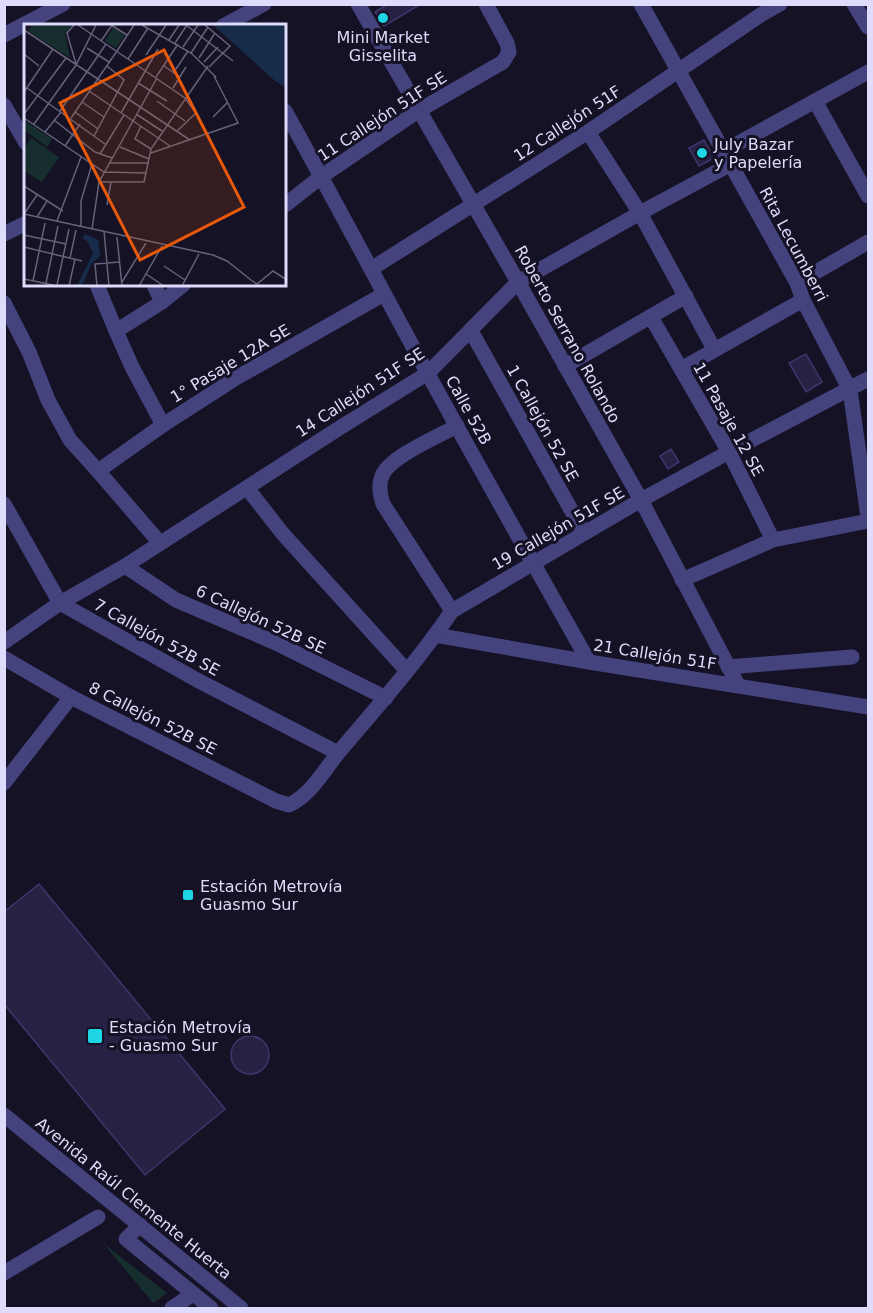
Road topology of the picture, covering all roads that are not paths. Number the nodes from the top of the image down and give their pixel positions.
1 (63, 4) edge
2 (264, 4) edge
3 (358, 4) edge
4 (486, 4) edge
5 (641, 4) edge
6 (780, 4) edge
7 (854, 4) edge
8 (759, 9) edge
9 (24, 24) edge
10 (25, 24) edge
11 (231, 24) edge
12 (868, 27) edge
13 (4, 35) edge
14 (678, 71) junction
15 (868, 72) edge
16 (815, 101) junction
17 (4, 105) edge
18 (418, 111) junction
19 (286, 113) edge
20 (588, 132) junction
21 (24, 138) edge
22 (727, 158) junction
23 (322, 176) junction
24 (864, 180) edge
25 (868, 196) edge
26 (286, 205) edge
27 (473, 205) junction
28 (640, 213) junction
29 (24, 224) edge
30 (4, 234) edge
31 (868, 242) edge
32 (371, 269) junction
33 (518, 282) junction
34 (797, 283) junction
35 (97, 286) edge
36 (154, 286) edge
37 (182, 286) edge
38 (384, 294) junction
39 (686, 296) junction
40 (803, 300) junction
41 (162, 302) junction
42 (4, 303) edge
43 (651, 317) junction
44 (116, 331) junction
45 (471, 331) junction
46 (714, 349) junction
47 (565, 366) junction
48 (681, 369) junction
49 (428, 373) junction
50 (868, 380) edge
51 (850, 390) junction
52 (164, 424) junction
53 (457, 426) junction
54 (729, 452) junction
55 (98, 471) junction
56 (247, 488) junction
57 (641, 500) junction
58 (6, 511) edge
59 (868, 519) edge
60 (584, 533) junction
61 (773, 540) junction
62 (160, 543) junction
63 (533, 564) junction
64 (125, 566) junction
65 (682, 580) junction
66 (60, 603) junction
67 (452, 611) junction
68 (435, 635) junction
69 (4, 642) edge
70 (852, 657) dead end
71 (4, 658) edge
72 (589, 662) junction
73 (728, 667) junction
74 (407, 671) junction
75 (738, 685) junction
76 (71, 697) junction
77 (386, 698) junction
78 (868, 707) edge
79 (338, 753) junction
80 (4, 783) edge
81 (289, 805) joint
82 (4, 1115) edge
83 (98, 1216) dead end
84 (140, 1225) junction
85 (4, 1274) edge
86 (193, 1294) junction
87 (172, 1308) edge
88 (211, 1308) edge
89 (241, 1308) edge

1 - 10 street
2 - 11 street
3 - 18 street, Roberto Serrano Rolando
4 - 18 street, 11 Callejón 51F SE
5 - 14 street, Rita Lecumberri
6 - 8 street, 12 Callejón 51F
7 - 12 street
8 - 14 street, 12 Callejón 51F
9 - 13 street
14 - 20 street, 12 Callejón 51F
14 - 22 street, Rita Lecumberri
15 - 16 street, 14 Callejón 51F SE
16 - 22 street, 14 Callejón 51F SE
16 - 24 street
17 - 21 street
18 - 23 street, 11 Callejón 51F SE
18 - 27 street, Roberto Serrano Rolando
19 - 23 street, Calle 52B
20 - 27 street, 12 Callejón 51F
20 - 28 street, 11 Pasaje 12 SE
22 - 28 street, 14 Callejón 51F SE
22 - 34 street, Rita Lecumberri
23 - 26 street, 11 Callejón 51F SE
23 - 32 street, Calle 52B
24 - 25 street
27 - 32 street, 12 Callejón 51F
27 - 33 street, Roberto Serrano Rolando
28 - 33 street, 14 Callejón 51F SE
28 - 39 street, 11 Pasaje 12 SE
29 - 30 street
31 - 34 street
32 - 38 street, Calle 52B
33 - 45 street, 14 Callejón 51F SE
33 - 47 street, Roberto Serrano Rolando
34 - 40 street, Rita Lecumberri
35 - 44 street
36 - 41 street
37 - 41 street
38 - 49 street, Calle 52B
38 - 52 street, 1° Pasaje 12A SE
39 - 43 street
39 - 46 street, 11 Pasaje 12 SE
40 - 46 street
40 - 51 street, Rita Lecumberri
41 - 44 street
42 - 55 street
43 - 47 street
43 - 48 street, 11 Pasaje 12 SE
44 - 52 street
45 - 49 street, 14 Callejón 51F SE
45 - 60 street, 1 Callejón 52 SE
46 - 48 street
47 - 57 street, Roberto Serrano Rolando
48 - 54 street, 11 Pasaje 12 SE
49 - 53 street, Calle 52B
49 - 56 street, 14 Callejón 51F SE
50 - 51 street, 19 Callejón 51F SE
51 - 54 street, 19 Callejón 51F SE
51 - 59 street, Rita Lecumberri
52 - 55 street, 1° Pasaje 12A SE
53 - 63 street, Calle 52B
53 - 67 street
54 - 57 street, 19 Callejón 51F SE
54 - 61 street, 11 Pasaje 12 SE
55 - 62 street
56 - 62 street, 14 Callejón 51F SE
56 - 74 street
57 - 60 street, 19 Callejón 51F SE
57 - 65 street, Roberto Serrano Rolando
58 - 66 street
59 - 61 street
60 - 63 street, 19 Callejón 51F SE
61 - 65 street
62 - 64 street, 14 Callejón 51F SE
63 - 67 street, 19 Callejón 51F SE
63 - 72 street, Calle 52B
64 - 66 street, 14 Callejón 51F SE
64 - 77 street, 6 Callejón 52B SE
65 - 73 street, Roberto Serrano Rolando
66 - 69 street, 14 Callejón 51F SE
66 - 79 street, 7 Callejón 52B SE
67 - 68 street, 19 Callejón 51F SE
68 - 72 street, 21 Callejón 51F
68 - 74 street, 19 Callejón 51F SE
70 - 73 street
71 - 76 street, 8 Callejón 52B SE
72 - 75 street, 21 Callejón 51F
73 - 75 street, Roberto Serrano Rolando
74 - 77 street, 19 Callejón 51F SE
75 - 78 street, 21 Callejón 51F
76 - 80 street
76 - 81 street, 8 Callejón 52B SE
77 - 79 street, 19 Callejón 51F SE
79 - 81 street, 19 Callejón 51F SE
82 - 84 street, Avenida Raúl Clemente Huerta
83 - 85 street
84 - 86 street
84 - 89 street, Avenida Raúl Clemente Huerta
86 - 87 street
86 - 88 street

